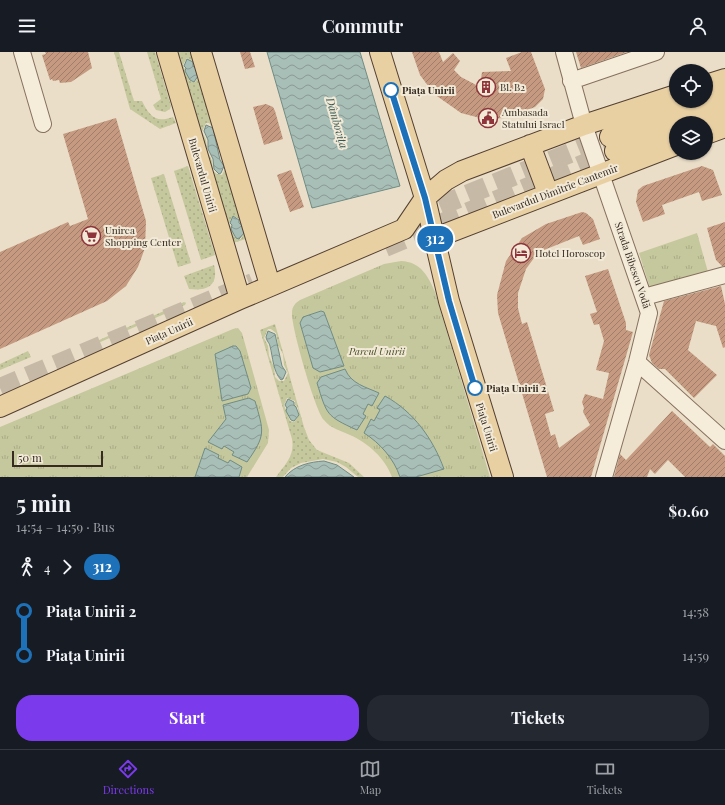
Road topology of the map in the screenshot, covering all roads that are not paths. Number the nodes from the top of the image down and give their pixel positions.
1 (22, 52) edge
2 (167, 52) edge
3 (201, 52) edge
4 (380, 52) edge
5 (564, 52) edge
6 (656, 52) edge
7 (725, 79) edge
8 (571, 81) junction
9 (713, 83) edge
10 (725, 95) edge
11 (669, 97) edge
12 (725, 112) edge
13 (677, 116) edge
14 (713, 116) edge
15 (669, 120) edge
16 (43, 124) dead end
17 (584, 125) junction
18 (725, 127) edge
19 (669, 131) edge
20 (713, 131) edge
21 (530, 145) junction
22 (669, 148) edge
23 (601, 174) junction
24 (548, 194) junction
25 (425, 198) junction
26 (404, 229) junction
27 (435, 238) junction
28 (725, 275) edge
29 (270, 286) junction
30 (644, 297) junction
31 (240, 299) junction
32 (638, 362) junction
33 (0, 407) edge
34 (725, 441) edge
35 (503, 477) edge
36 (604, 477) edge

1 - 16 street
2 - 31 main road, Bulevardul Unirii
3 - 29 main road
4 - 25 main road, Piața Unirii
5 - 8 street, Strada Bibescu Vodă
6 - 8 street
7 - 9 main road
8 - 17 street, Strada Bibescu Vodă
10 - 13 main road
11 - 17 main road
12 - 14 main road
15 - 19 main road
17 - 21 main road
17 - 23 street, Strada Bibescu Vodă
18 - 20 main road
21 - 24 main road
21 - 25 main road
22 - 23 main road, Bulevardul Dimitrie Cantemir
23 - 24 main road, Bulevardul Dimitrie Cantemir
23 - 30 street, Strada Bibescu Vodă
24 - 27 main road, Bulevardul Dimitrie Cantemir
25 - 26 main road
25 - 27 main road, Piața Unirii
26 - 27 main road
26 - 29 main road, Piața Unirii
27 - 35 main road, Piața Unirii
28 - 30 street
29 - 31 main road, Piața Unirii
30 - 32 street, Strada Bibescu Vodă
31 - 33 main road, Piața Unirii
32 - 34 street
32 - 36 street, Strada Bibescu Vodă

